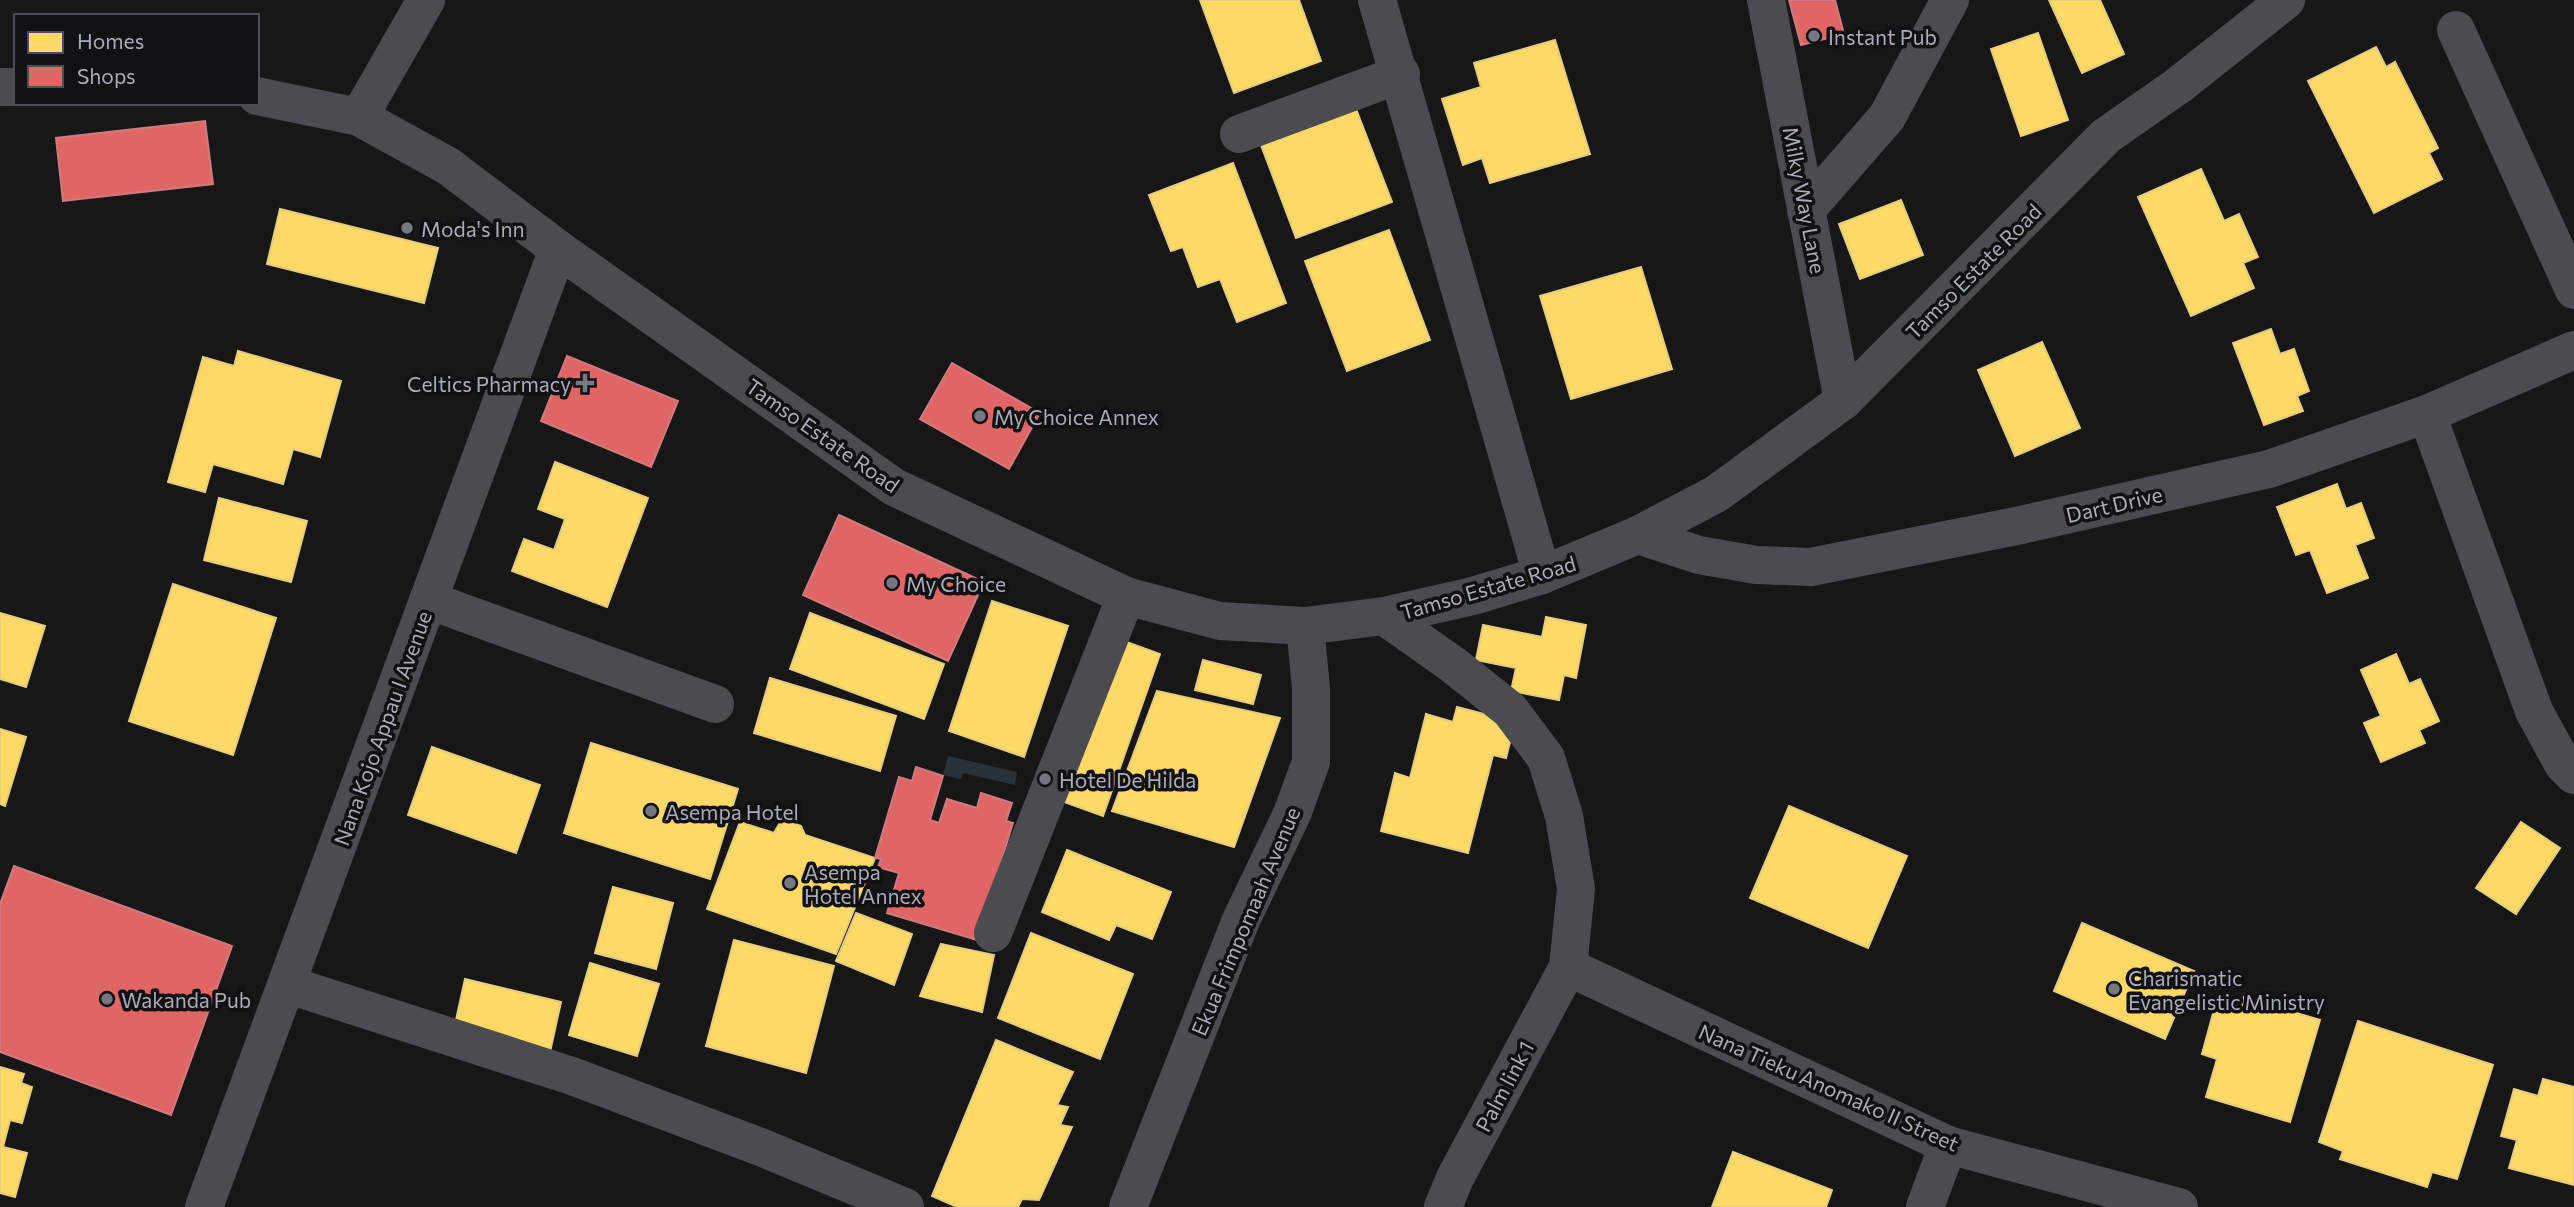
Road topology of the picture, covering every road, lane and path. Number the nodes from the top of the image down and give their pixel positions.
1 (426, 0) edge
2 (1377, 0) edge
3 (1766, 0) edge
4 (1950, 0) edge
5 (2286, 0) edge
6 (2456, 30) dead end
7 (1401, 74) junction
8 (259, 96) edge
9 (359, 117) junction
10 (1239, 134) dead end
11 (1806, 210) junction
12 (558, 249) junction
13 (2574, 290) edge
14 (2574, 350) edge
15 (1843, 401) junction
16 (2427, 414) junction
17 (1638, 535) junction
18 (1542, 575) junction
19 (1126, 596) junction
20 (428, 600) junction
21 (1384, 616) junction
22 (1305, 626) junction
23 (715, 704) dead end
24 (2574, 775) edge
25 (993, 933) dead end
26 (1568, 967) junction
27 (289, 985) junction
28 (1948, 1145) junction
29 (204, 1207) edge
30 (905, 1207) edge
31 (1128, 1207) edge
32 (1443, 1207) edge
33 (1925, 1207) edge
34 (2179, 1207) edge

1 - 9 street
2 - 7 street
3 - 11 street, Milky Way Lane
4 - 11 street
5 - 15 street, Tamso Estate Road
6 - 13 street
7 - 10 street
7 - 18 street
8 - 9 street, Tamso Estate Road
9 - 12 street, Tamso Estate Road
11 - 15 street, Milky Way Lane
12 - 19 street, Tamso Estate Road
12 - 20 street, Nana Kojo Appau I Avenue
14 - 16 street, Dart Drive
15 - 17 street, Tamso Estate Road
16 - 17 street, Dart Drive
16 - 24 street
17 - 18 street, Tamso Estate Road
18 - 21 street, Tamso Estate Road
19 - 22 street, Tamso Estate Road
19 - 25 street
20 - 23 street
20 - 27 street, Nana Kojo Appau I Avenue
21 - 22 street, Tamso Estate Road
21 - 26 street
22 - 31 street, Ekua Frimpomaah Avenue
26 - 28 street, Nana Tieku Anomako II Street
26 - 32 street, Palm link 1
27 - 29 street, Nana Kojo Appau I Avenue
27 - 30 street
28 - 33 street
28 - 34 street, Nana Tieku Anomako II Street

